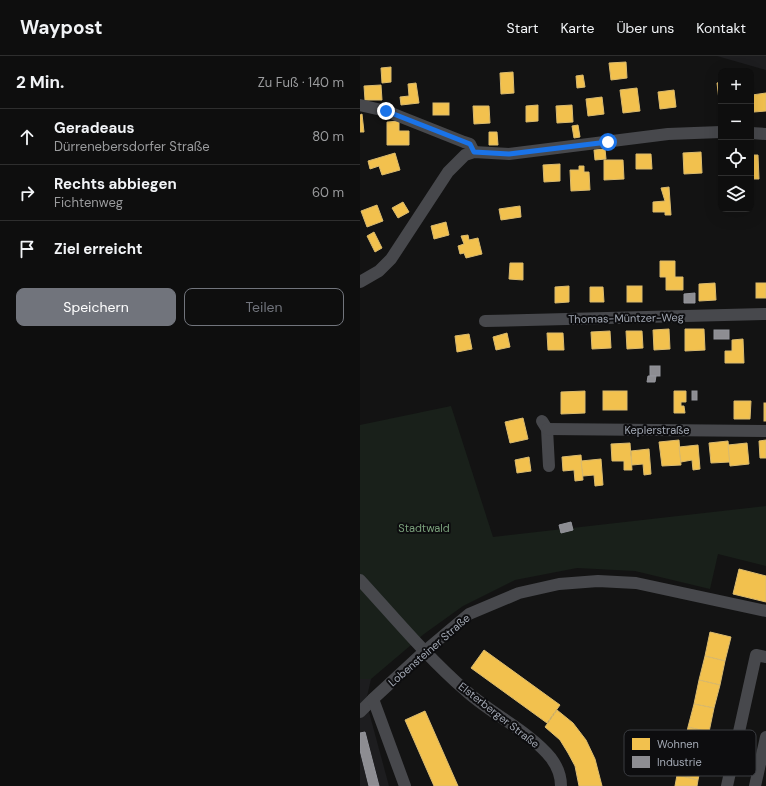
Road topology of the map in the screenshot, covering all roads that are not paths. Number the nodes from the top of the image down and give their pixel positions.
1 (360, 105) edge
2 (718, 132) edge
3 (754, 133) edge
4 (766, 134) edge
5 (474, 152) junction
6 (360, 282) edge
7 (766, 314) edge
8 (485, 321) dead end
9 (766, 431) edge
10 (549, 466) dead end
11 (360, 580) edge
12 (766, 611) edge
13 (425, 651) junction
14 (766, 657) edge
15 (373, 699) junction
16 (360, 712) edge
17 (739, 730) edge
18 (766, 737) edge
19 (729, 776) edge
20 (405, 786) edge
21 (561, 786) edge
22 (727, 786) edge
23 (755, 786) edge

1 - 5 street
2 - 5 street
3 - 4 street
5 - 6 street
7 - 8 street, Thomas-Müntzer-Weg
9 - 10 street, Keplerstraße
11 - 13 street, Elsterberger Straße
12 - 13 street, Lobensteiner Straße
13 - 15 street, Lobensteiner Straße
13 - 21 street, Elsterberger Straße
14 - 17 street
15 - 16 street, Lobensteiner Straße
15 - 20 street
18 - 23 street
19 - 22 street

